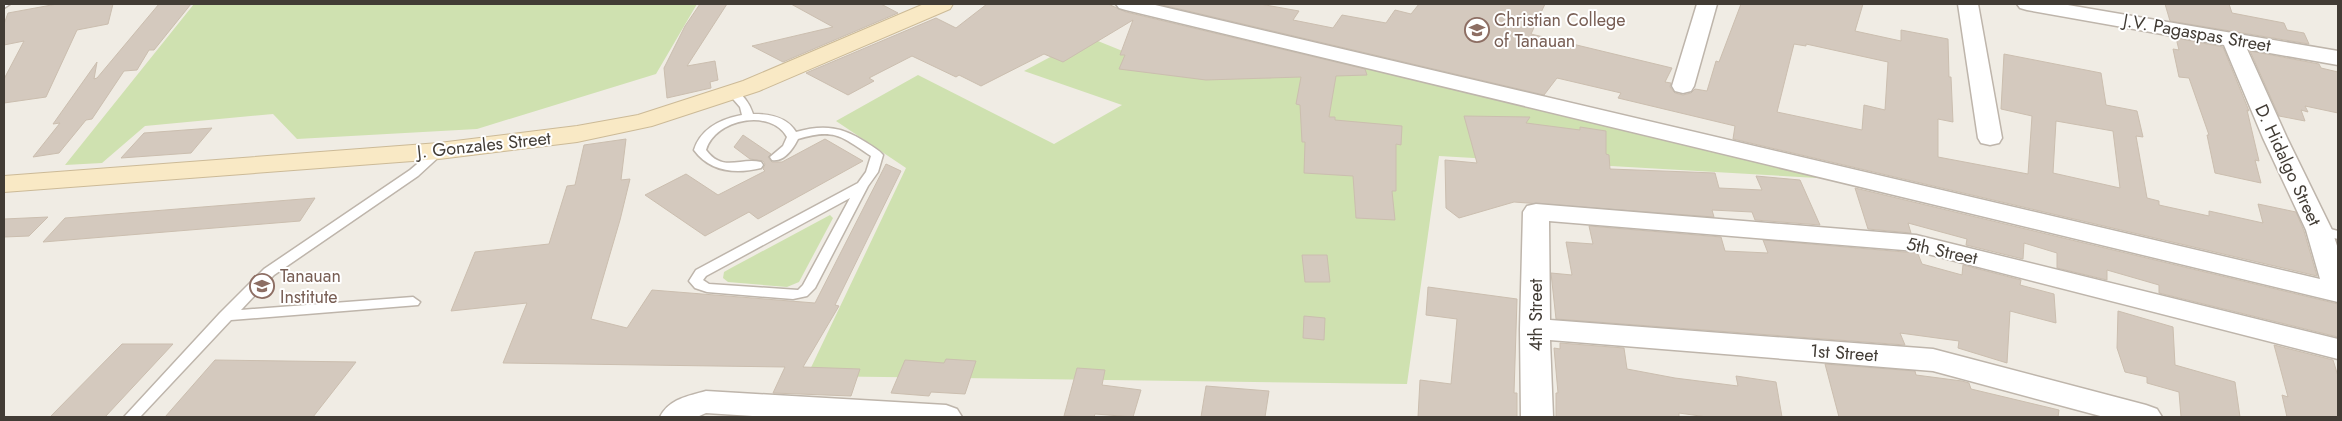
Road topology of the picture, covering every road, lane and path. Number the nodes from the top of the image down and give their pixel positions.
1 (942, 4) edge
2 (1126, 4) edge
3 (1707, 4) edge
4 (1968, 4) edge
5 (2026, 4) edge
6 (2232, 39) junction
7 (2338, 58) edge
8 (1683, 86) dead end
9 (732, 92) junction
10 (749, 118) junction
11 (793, 138) junction
12 (1990, 138) dead end
13 (439, 151) junction
14 (776, 157) dead end
15 (757, 165) dead end
16 (4, 184) edge
17 (862, 186) junction
18 (1536, 212) joint
19 (2328, 233) edge
20 (2338, 293) edge
21 (413, 302) dead end
22 (225, 316) junction
23 (1535, 329) junction
24 (2338, 349) edge
25 (682, 412) edge
26 (131, 417) edge
27 (946, 417) edge
28 (1537, 417) edge
29 (2146, 417) edge

1 - 9 main road, J. Gonzales Street
2 - 20 street
3 - 8 street
4 - 12 street
5 - 6 street, J.V. Pagaspas Street
6 - 7 street, J.V. Pagaspas Street
6 - 19 street, D. Hidalgo Street
9 - 10 lane
9 - 13 main road, J. Gonzales Street
10 - 11 lane
10 - 15 lane
11 - 14 lane
11 - 17 lane
13 - 16 main road, J. Gonzales Street
13 - 22 lane
17 - 17 lane
18 - 23 street, 4th Street
18 - 24 street, 5th Street
19 - 20 street, D. Hidalgo Street
21 - 22 lane
22 - 26 lane
23 - 28 street, 4th Street
23 - 29 street, 1st Street
25 - 27 street

